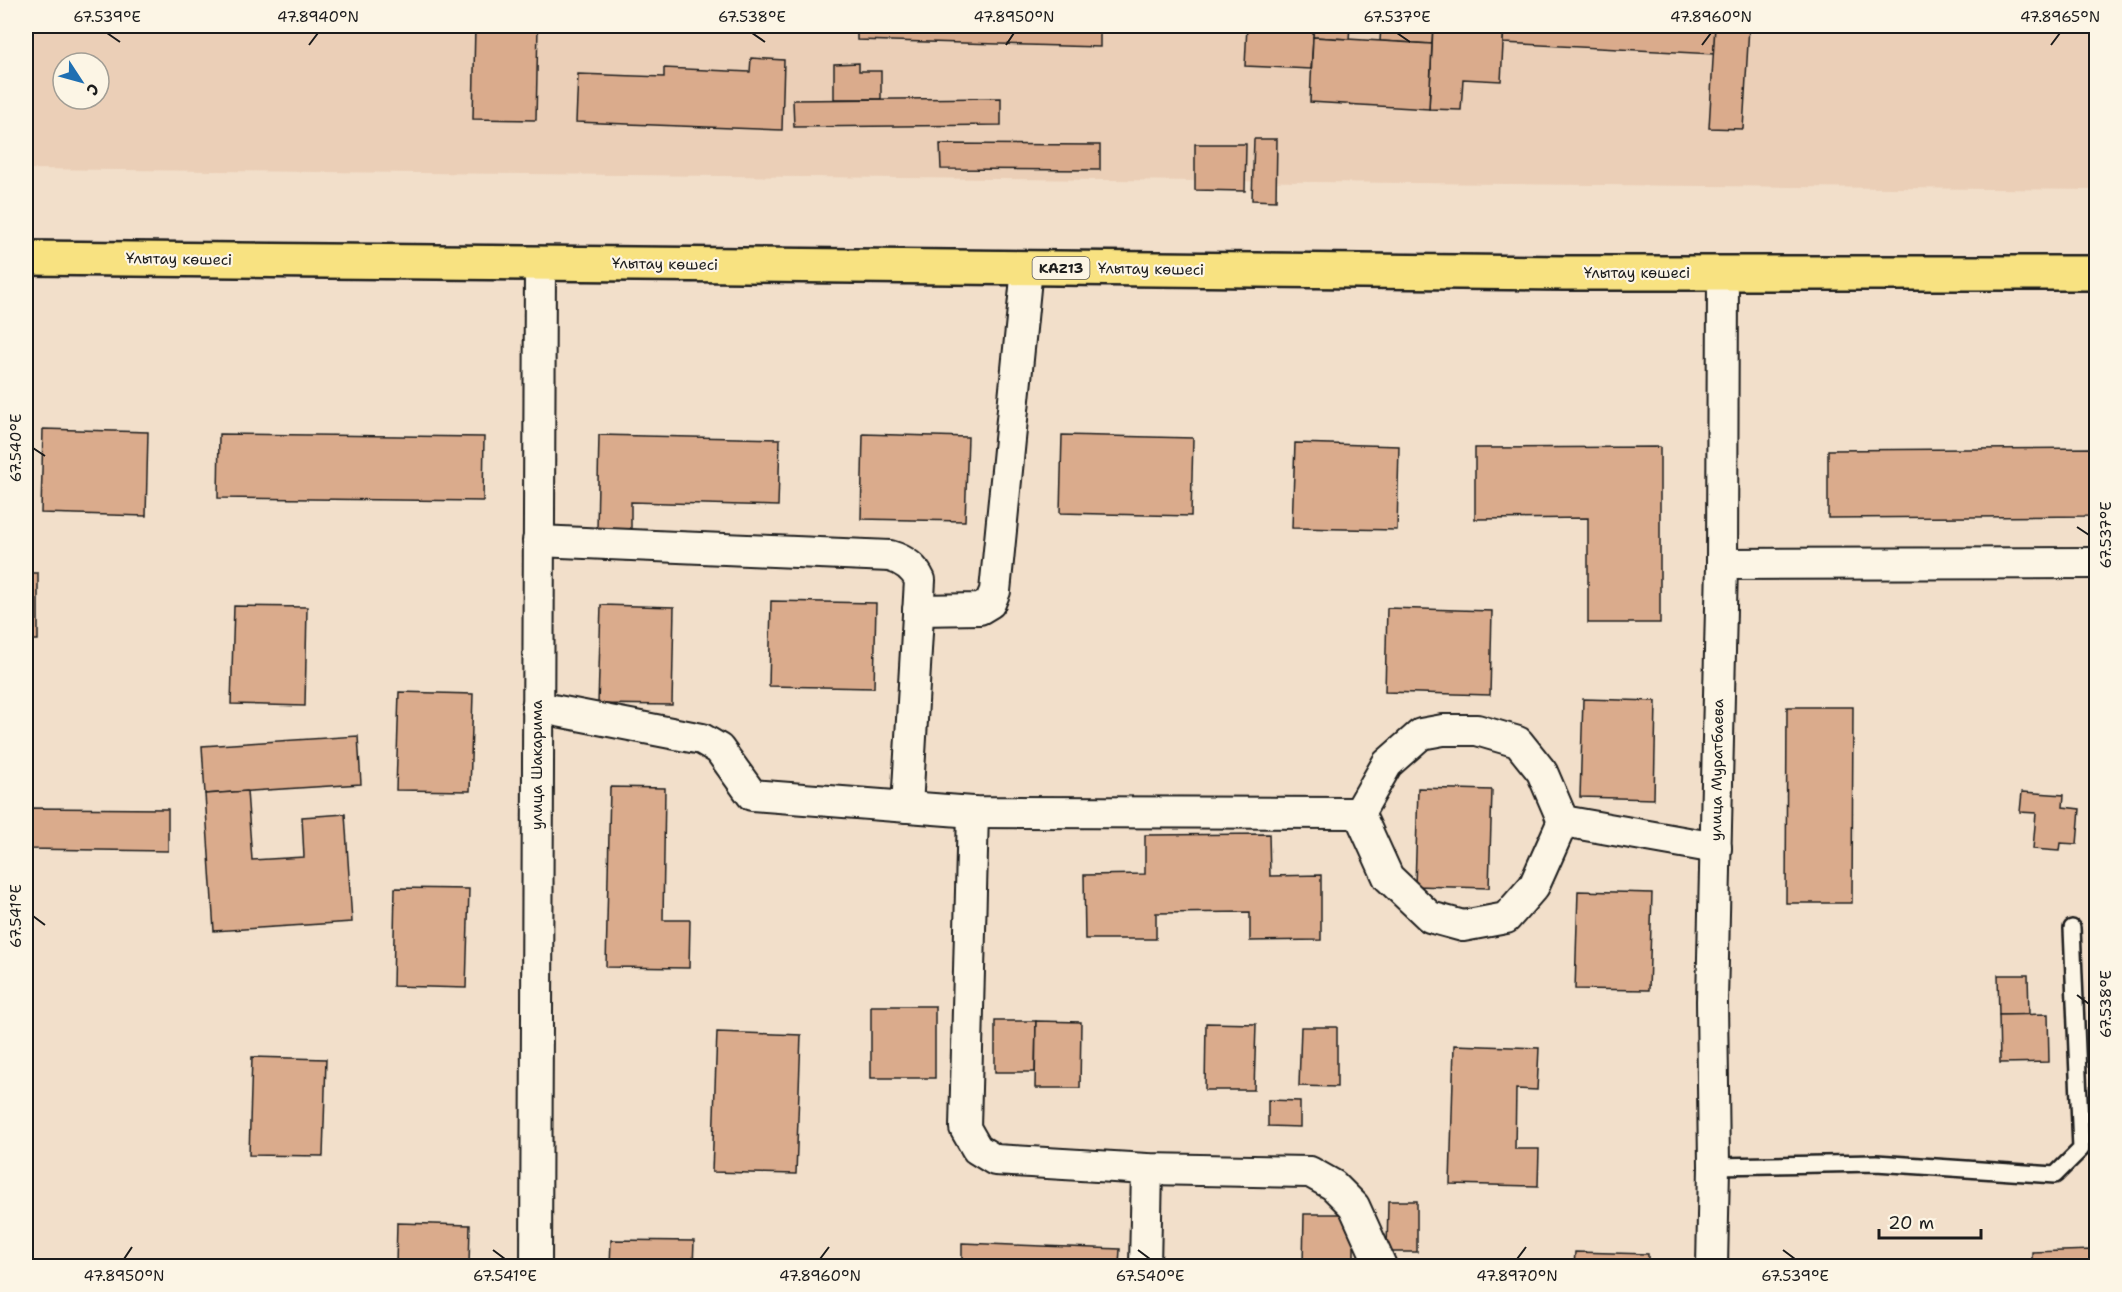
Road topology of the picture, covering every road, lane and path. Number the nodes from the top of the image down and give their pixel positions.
1 (26, 258) edge
2 (540, 263) junction
3 (1027, 268) junction
4 (1723, 273) junction
5 (2097, 273) edge
6 (538, 541) junction
7 (2097, 563) edge
8 (1722, 564) junction
9 (918, 610) junction
10 (537, 707) junction
11 (907, 807) junction
12 (973, 812) junction
13 (1359, 813) junction
14 (1563, 821) junction
15 (1716, 848) junction
16 (2072, 928) dead end
17 (1714, 1166) junction
18 (1147, 1169) junction
19 (536, 1266) edge
20 (1145, 1266) edge
21 (1382, 1266) edge
22 (1712, 1266) edge

1 - 2 main road, Ұлытау көшесі / KAZ13
2 - 3 main road, Ұлытау көшесі / KAZ13
2 - 6 street, улица Шакарима
3 - 4 main road, Ұлытау көшесі / KAZ13
3 - 9 street
4 - 5 main road, Ұлытау көшесі / KAZ13
4 - 8 street, улица Муратбаева
6 - 9 street
6 - 10 street, улица Шакарима
7 - 8 street
8 - 15 street, улица Муратбаева
9 - 11 street
10 - 11 street
10 - 19 street, улица Шакарима
11 - 12 street
12 - 13 street
12 - 18 street
13 - 14 street
13 - 14 street
14 - 15 street
15 - 17 street, улица Муратбаева
16 - 17 lane
17 - 22 street, улица Муратбаева
18 - 20 street
18 - 21 street

